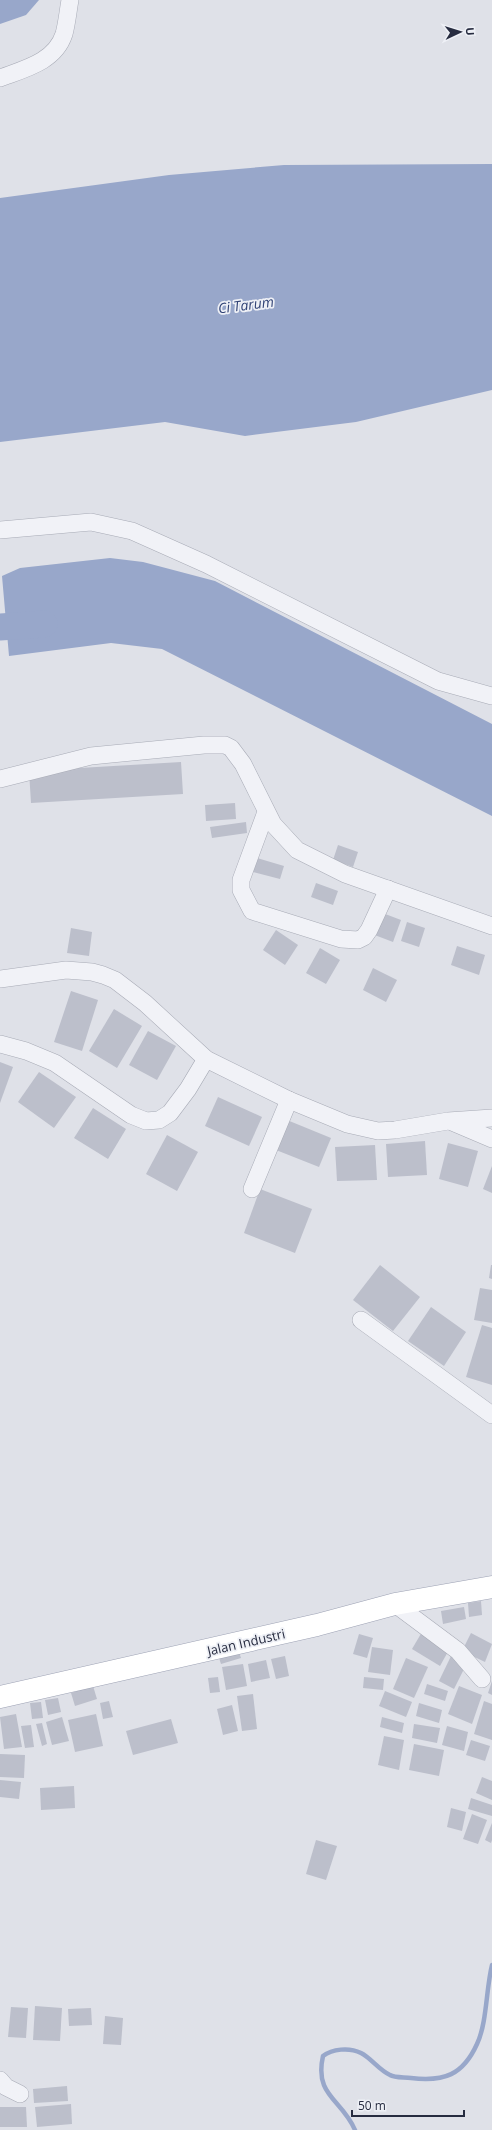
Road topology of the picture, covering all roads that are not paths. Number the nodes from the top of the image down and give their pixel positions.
1 (70, 0) edge
2 (0, 78) edge
3 (0, 530) edge
4 (492, 696) edge
5 (0, 779) edge
6 (266, 812) junction
7 (388, 889) junction
8 (492, 926) edge
9 (0, 979) edge
10 (0, 1044) edge
11 (206, 1059) junction
12 (289, 1100) junction
13 (492, 1118) edge
14 (448, 1121) junction
15 (492, 1139) edge
16 (252, 1189) dead end
17 (361, 1320) dead end
18 (492, 1414) edge
19 (492, 1587) edge
20 (395, 1604) junction
21 (482, 1679) dead end
22 (0, 1697) edge
23 (0, 2080) edge
24 (20, 2094) dead end

1 - 2 street
3 - 4 street
5 - 6 street
6 - 7 street
6 - 7 street
7 - 8 street
9 - 11 street
10 - 11 street
11 - 12 street
12 - 14 street
12 - 16 street
13 - 14 street
14 - 15 street
17 - 18 street
19 - 20 main road, Jalan Industri
20 - 21 street
20 - 22 main road, Jalan Industri
23 - 24 street

